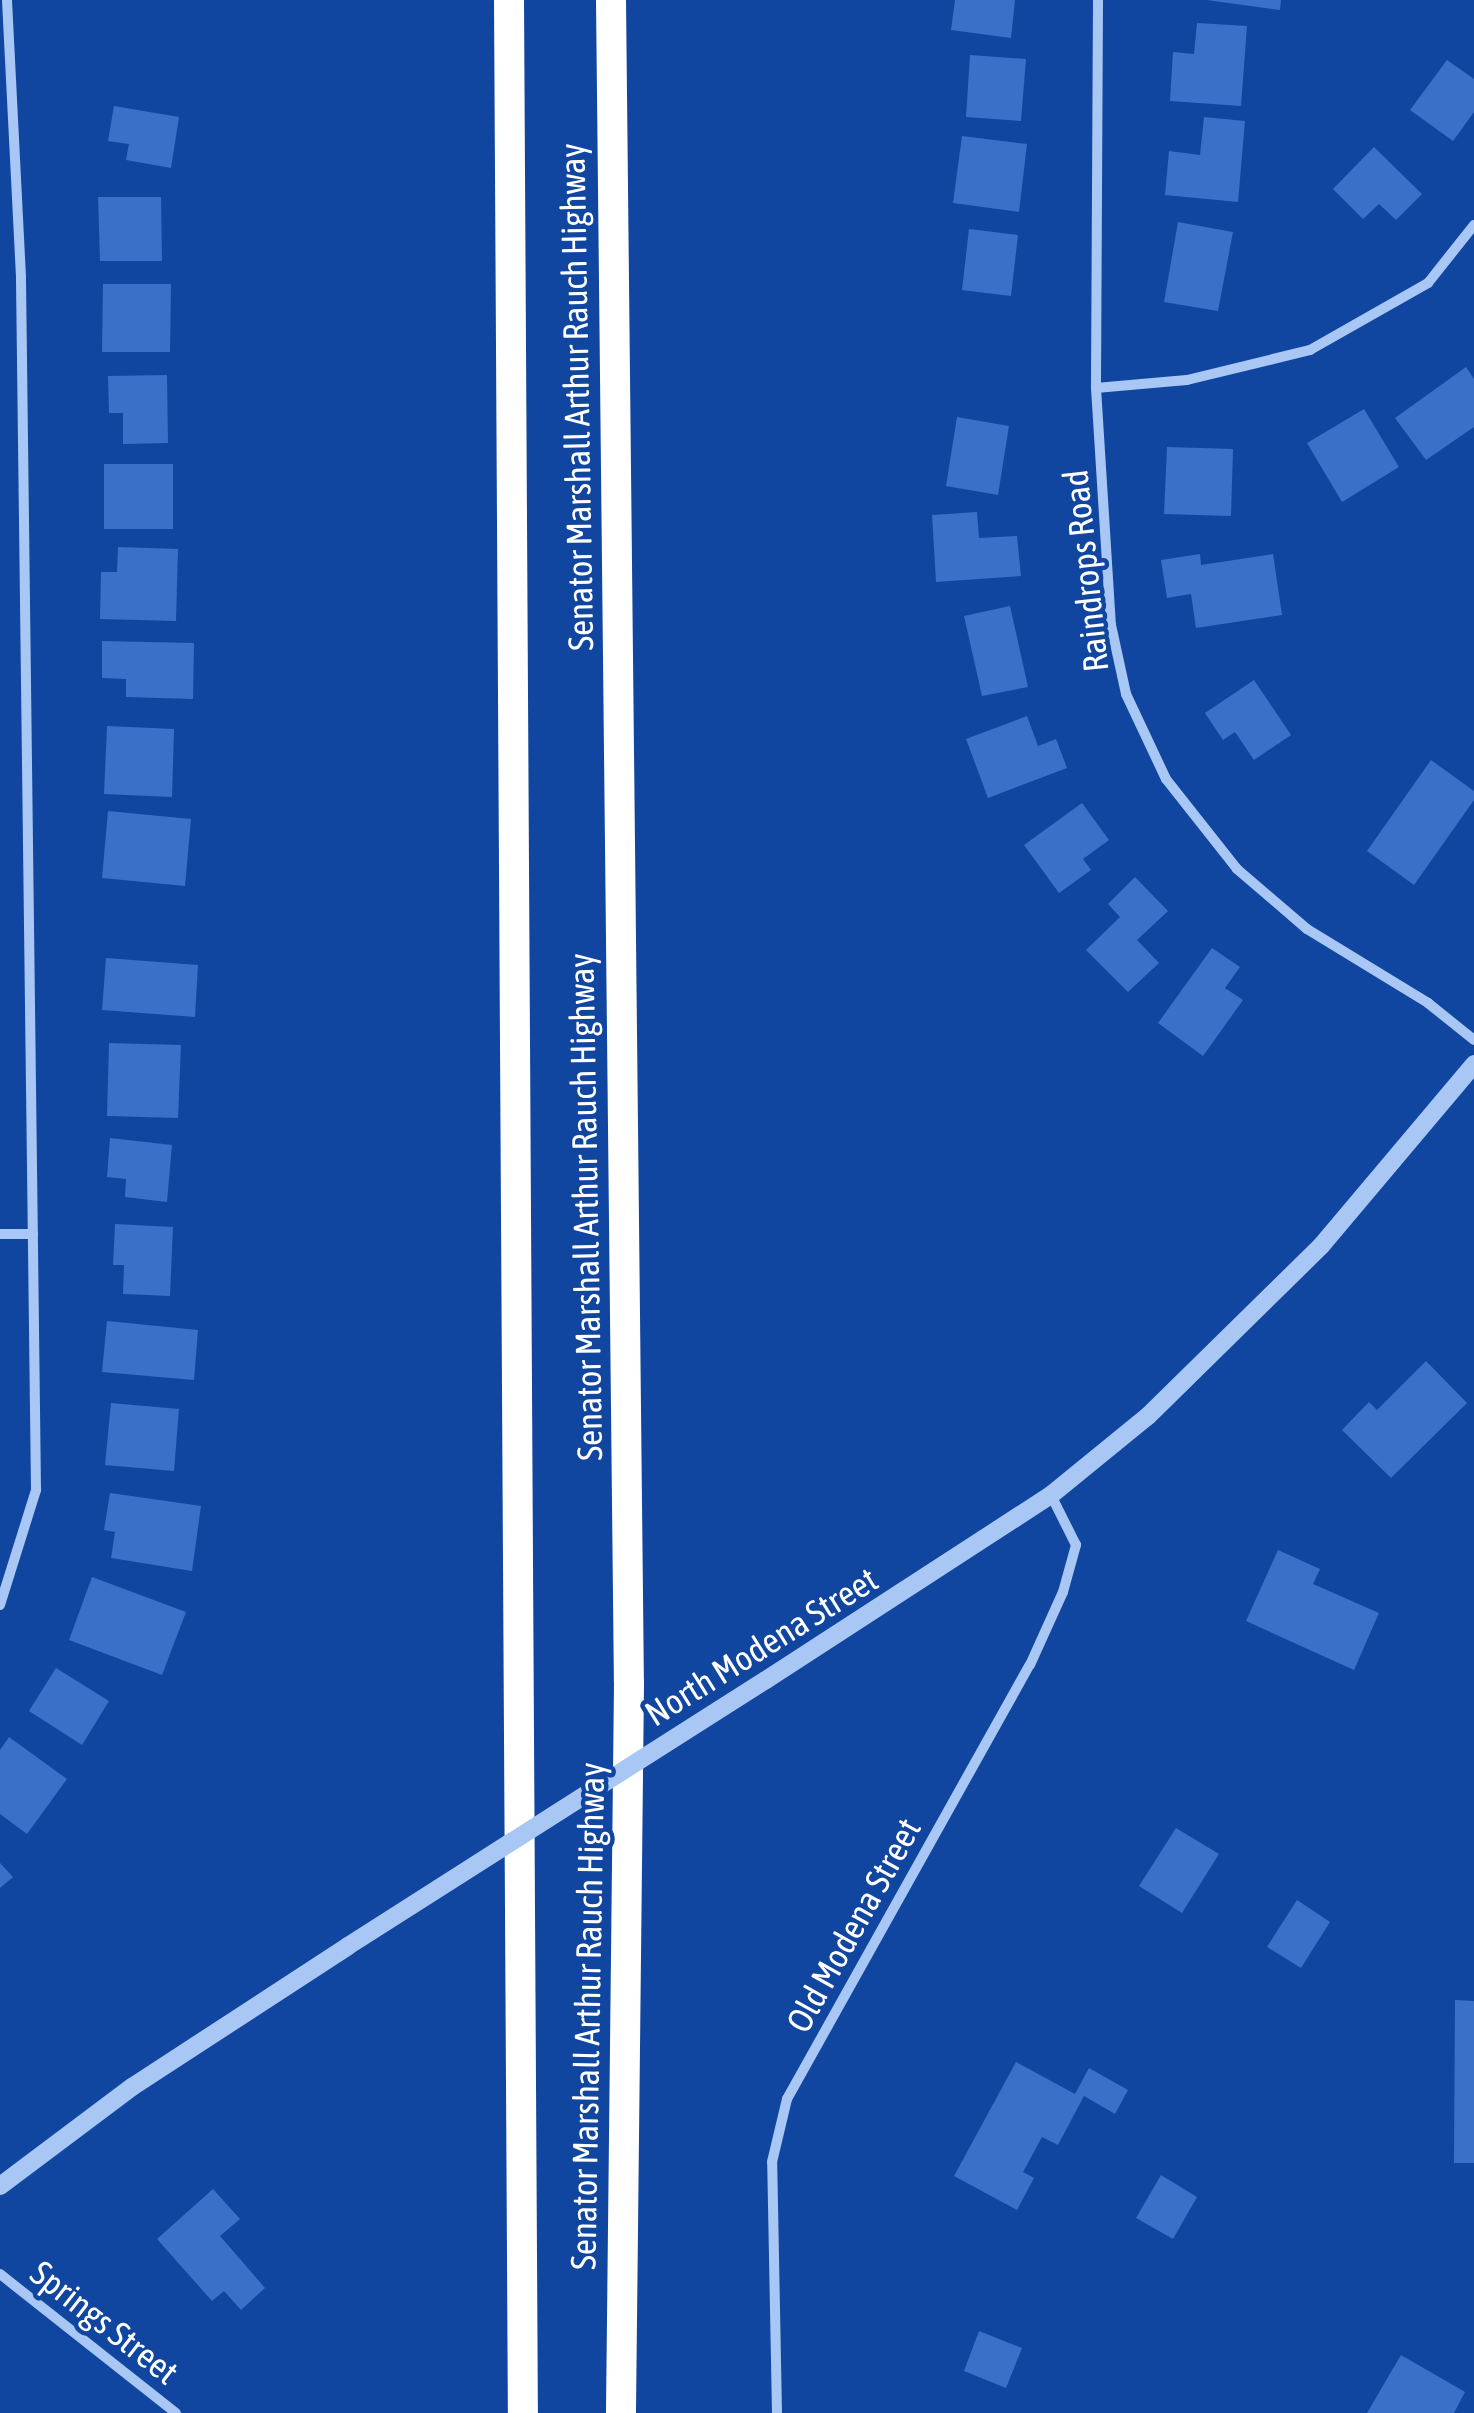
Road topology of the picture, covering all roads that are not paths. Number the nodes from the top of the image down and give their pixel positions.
1 (6, 0) edge
2 (509, 0) edge
3 (611, 0) edge
4 (1098, 0) edge
5 (1474, 225) edge
6 (1096, 388) junction
7 (1474, 1040) edge
8 (1474, 1064) edge
9 (0, 1234) edge
10 (33, 1234) junction
11 (1051, 1494) junction
12 (0, 1606) edge
13 (0, 2186) edge
14 (0, 2274) edge
15 (176, 2413) edge
16 (522, 2413) edge
17 (621, 2413) edge
18 (777, 2413) edge

1 - 10 street
2 - 16 highway, Senator Marshall Arthur Rauch Highway
3 - 17 highway, Senator Marshall Arthur Rauch Highway
4 - 6 street, Raindrops Road
5 - 6 street
6 - 7 street, Raindrops Road
8 - 11 street, North Modena Street
9 - 10 street
10 - 12 street
11 - 13 street, North Modena Street, bridge
11 - 18 street, Old Modena Street
14 - 15 street, Springs Street

